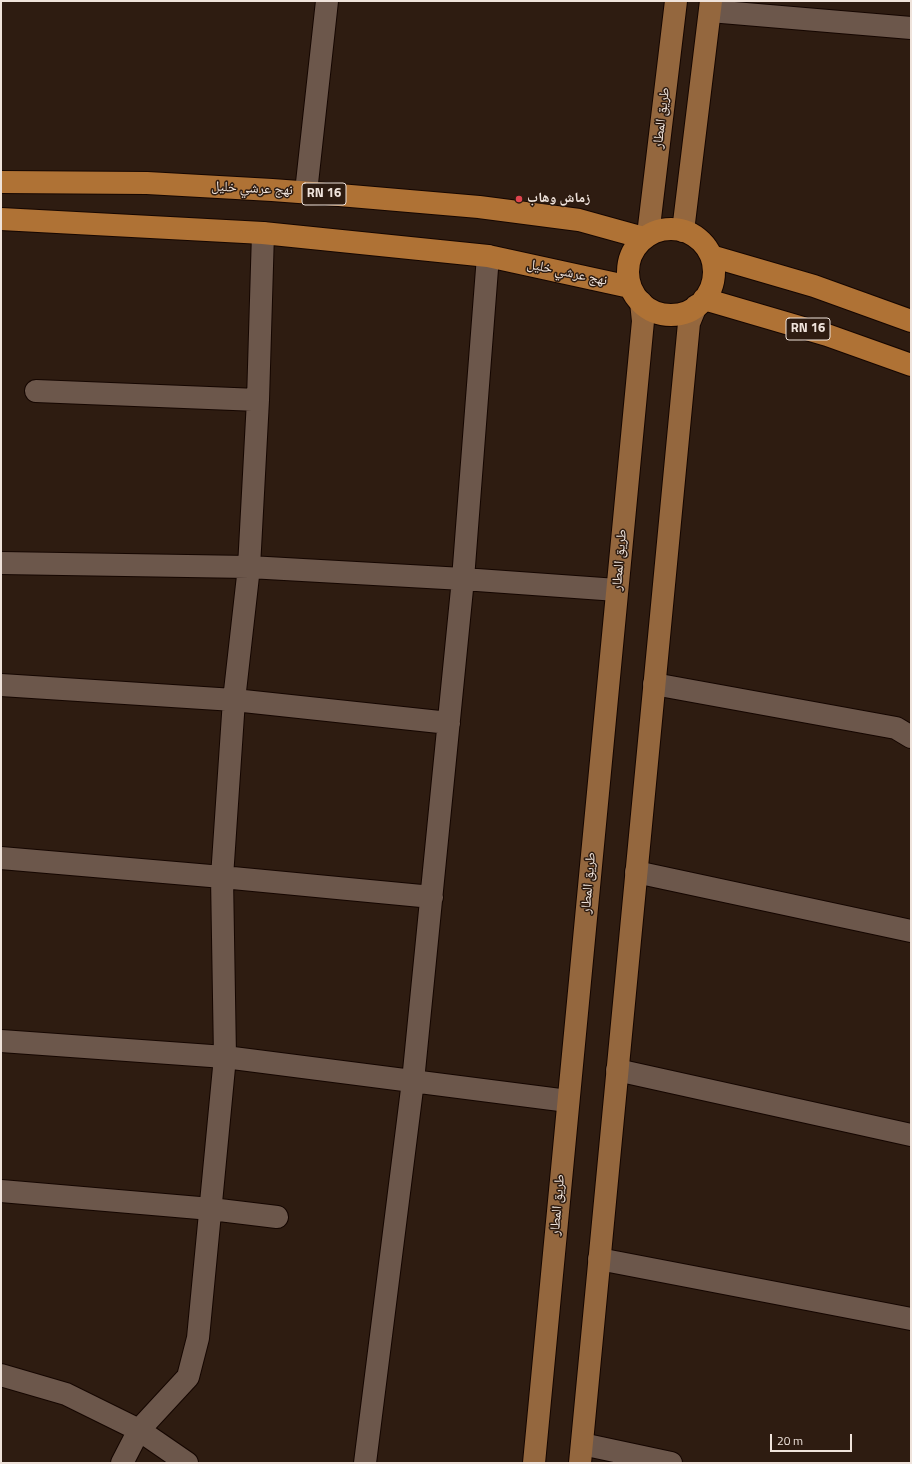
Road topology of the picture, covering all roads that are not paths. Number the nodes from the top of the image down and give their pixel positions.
1 (327, 1) edge
2 (676, 4) edge
3 (710, 6) edge
4 (911, 28) edge
5 (1, 182) edge
6 (306, 192) junction
7 (1, 220) edge
8 (683, 231) junction
9 (263, 233) junction
10 (646, 236) junction
11 (488, 256) junction
12 (711, 256) junction
13 (636, 295) junction
14 (700, 302) junction
15 (911, 321) edge
16 (911, 365) edge
17 (36, 391) dead end
18 (258, 400) junction
19 (1, 563) edge
20 (250, 566) junction
21 (463, 579) junction
22 (617, 590) junction
23 (654, 684) junction
24 (1, 685) edge
25 (234, 700) junction
26 (449, 723) junction
27 (911, 737) edge
28 (1, 858) edge
29 (636, 872) junction
30 (222, 876) junction
31 (432, 896) junction
32 (911, 931) edge
33 (1, 1041) edge
34 (225, 1057) junction
35 (617, 1070) junction
36 (413, 1081) junction
37 (568, 1101) junction
38 (911, 1135) edge
39 (1, 1191) edge
40 (211, 1209) junction
41 (277, 1217) dead end
42 (599, 1259) junction
43 (911, 1320) edge
44 (1, 1374) edge
45 (139, 1430) junction
46 (581, 1453) edge
47 (122, 1463) edge
48 (187, 1463) edge
49 (365, 1463) edge
50 (534, 1463) edge
51 (671, 1463) edge

1 - 6 street
2 - 3 main road
2 - 10 main road, طريق المطار
3 - 4 street
3 - 8 main road
5 - 6 highway, نهج عرشي خليل / RN 16
6 - 10 highway, نهج عرشي خليل / RN 16
7 - 9 highway, نهج عرشي خليل
8 - 10 highway
8 - 12 highway
9 - 11 highway, نهج عرشي خليل
9 - 18 street
10 - 13 highway
11 - 13 highway, نهج عرشي خليل
11 - 21 street
12 - 14 highway
12 - 15 highway
13 - 14 highway
13 - 22 main road, طريق المطار
14 - 16 highway, RN 16
14 - 23 main road
17 - 18 street
18 - 20 street
19 - 20 street
20 - 21 street
20 - 25 street
21 - 22 street
21 - 26 street
22 - 37 main road, طريق المطار
23 - 27 street
23 - 29 main road
24 - 25 street
25 - 26 street
25 - 30 street
26 - 31 street
28 - 30 street
29 - 32 street
29 - 35 main road
30 - 31 street
30 - 34 street
31 - 36 street
33 - 34 street
34 - 36 street
34 - 40 street
35 - 38 street
35 - 42 main road
36 - 37 street
36 - 49 street
37 - 50 main road, طريق المطار
39 - 40 street
40 - 41 street
40 - 45 street
42 - 43 street
42 - 46 main road
44 - 45 street
45 - 47 street
45 - 48 street
46 - 51 street

